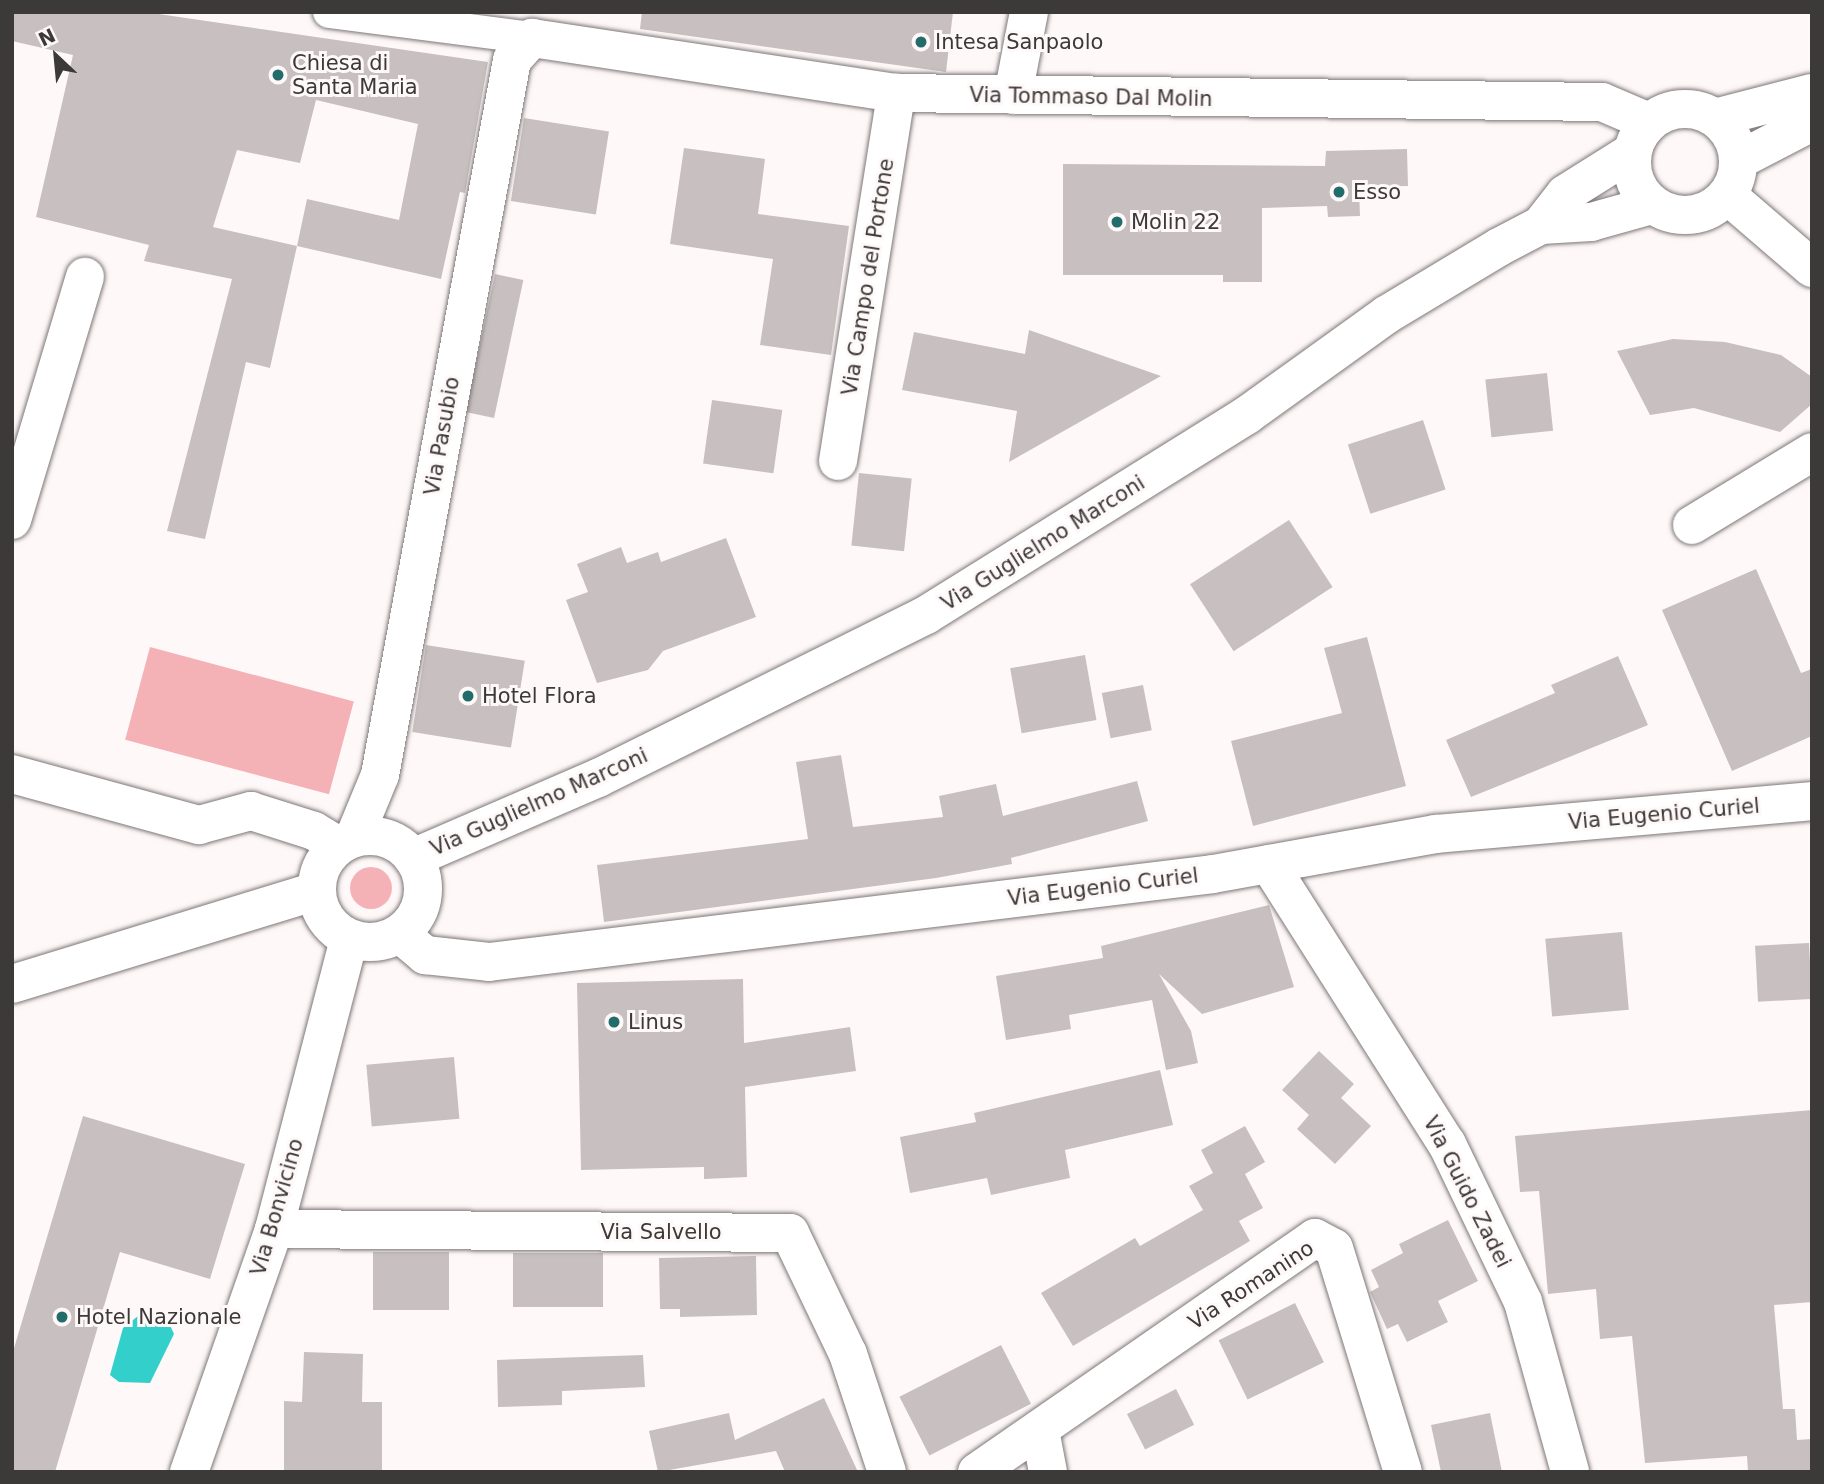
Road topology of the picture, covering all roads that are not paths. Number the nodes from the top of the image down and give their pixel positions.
1 (329, 12) edge
2 (1029, 12) edge
3 (402, 18) edge
4 (532, 38) junction
5 (896, 93) junction
6 (1812, 93) edge
7 (1013, 95) junction
8 (1715, 118) junction
9 (1812, 122) edge
10 (1641, 137) junction
11 (1733, 178) junction
12 (1652, 205) junction
13 (1541, 225) junction
14 (1812, 268) edge
15 (85, 277) dead end
16 (1812, 453) edge
17 (838, 461) dead end
18 (12, 520) edge
19 (1692, 525) dead end
20 (12, 774) edge
21 (1812, 801) edge
22 (346, 842) junction
23 (413, 858) junction
24 (1269, 864) junction
25 (316, 891) junction
26 (400, 934) junction
27 (349, 939) junction
28 (12, 985) edge
29 (274, 1228) junction
30 (1040, 1430) junction
31 (189, 1472) edge
32 (887, 1472) edge
33 (976, 1472) edge
34 (1048, 1472) edge
35 (1403, 1472) edge
36 (1570, 1472) edge

1 - 3 street
2 - 7 street
3 - 4 street
4 - 5 street, Via Tommaso Dal Molin
4 - 22 street, Via Pasubio
5 - 7 street, Via Tommaso Dal Molin
5 - 17 street, Via Campo del Portone
6 - 8 street
7 - 10 street, Via Tommaso Dal Molin
8 - 10 street
8 - 11 street
9 - 11 street
10 - 12 street
10 - 13 street
11 - 12 street
11 - 14 street
12 - 13 street, Via Guglielmo Marconi
13 - 23 street, Via Guglielmo Marconi
15 - 18 street
16 - 19 street
20 - 22 street
21 - 24 street, Via Eugenio Curiel
22 - 23 street, Via Guglielmo Marconi
22 - 25 street
23 - 26 street, Via Guglielmo Marconi
24 - 26 street, Via Eugenio Curiel
24 - 36 street, Via Guido Zadei
25 - 27 street
25 - 28 street
26 - 27 street
27 - 29 street, Via Bonvicino
29 - 31 street, Via Bonvicino
29 - 32 street, Via Salvello
30 - 33 street, Via Romanino
30 - 34 street
30 - 35 street, Via Romanino

